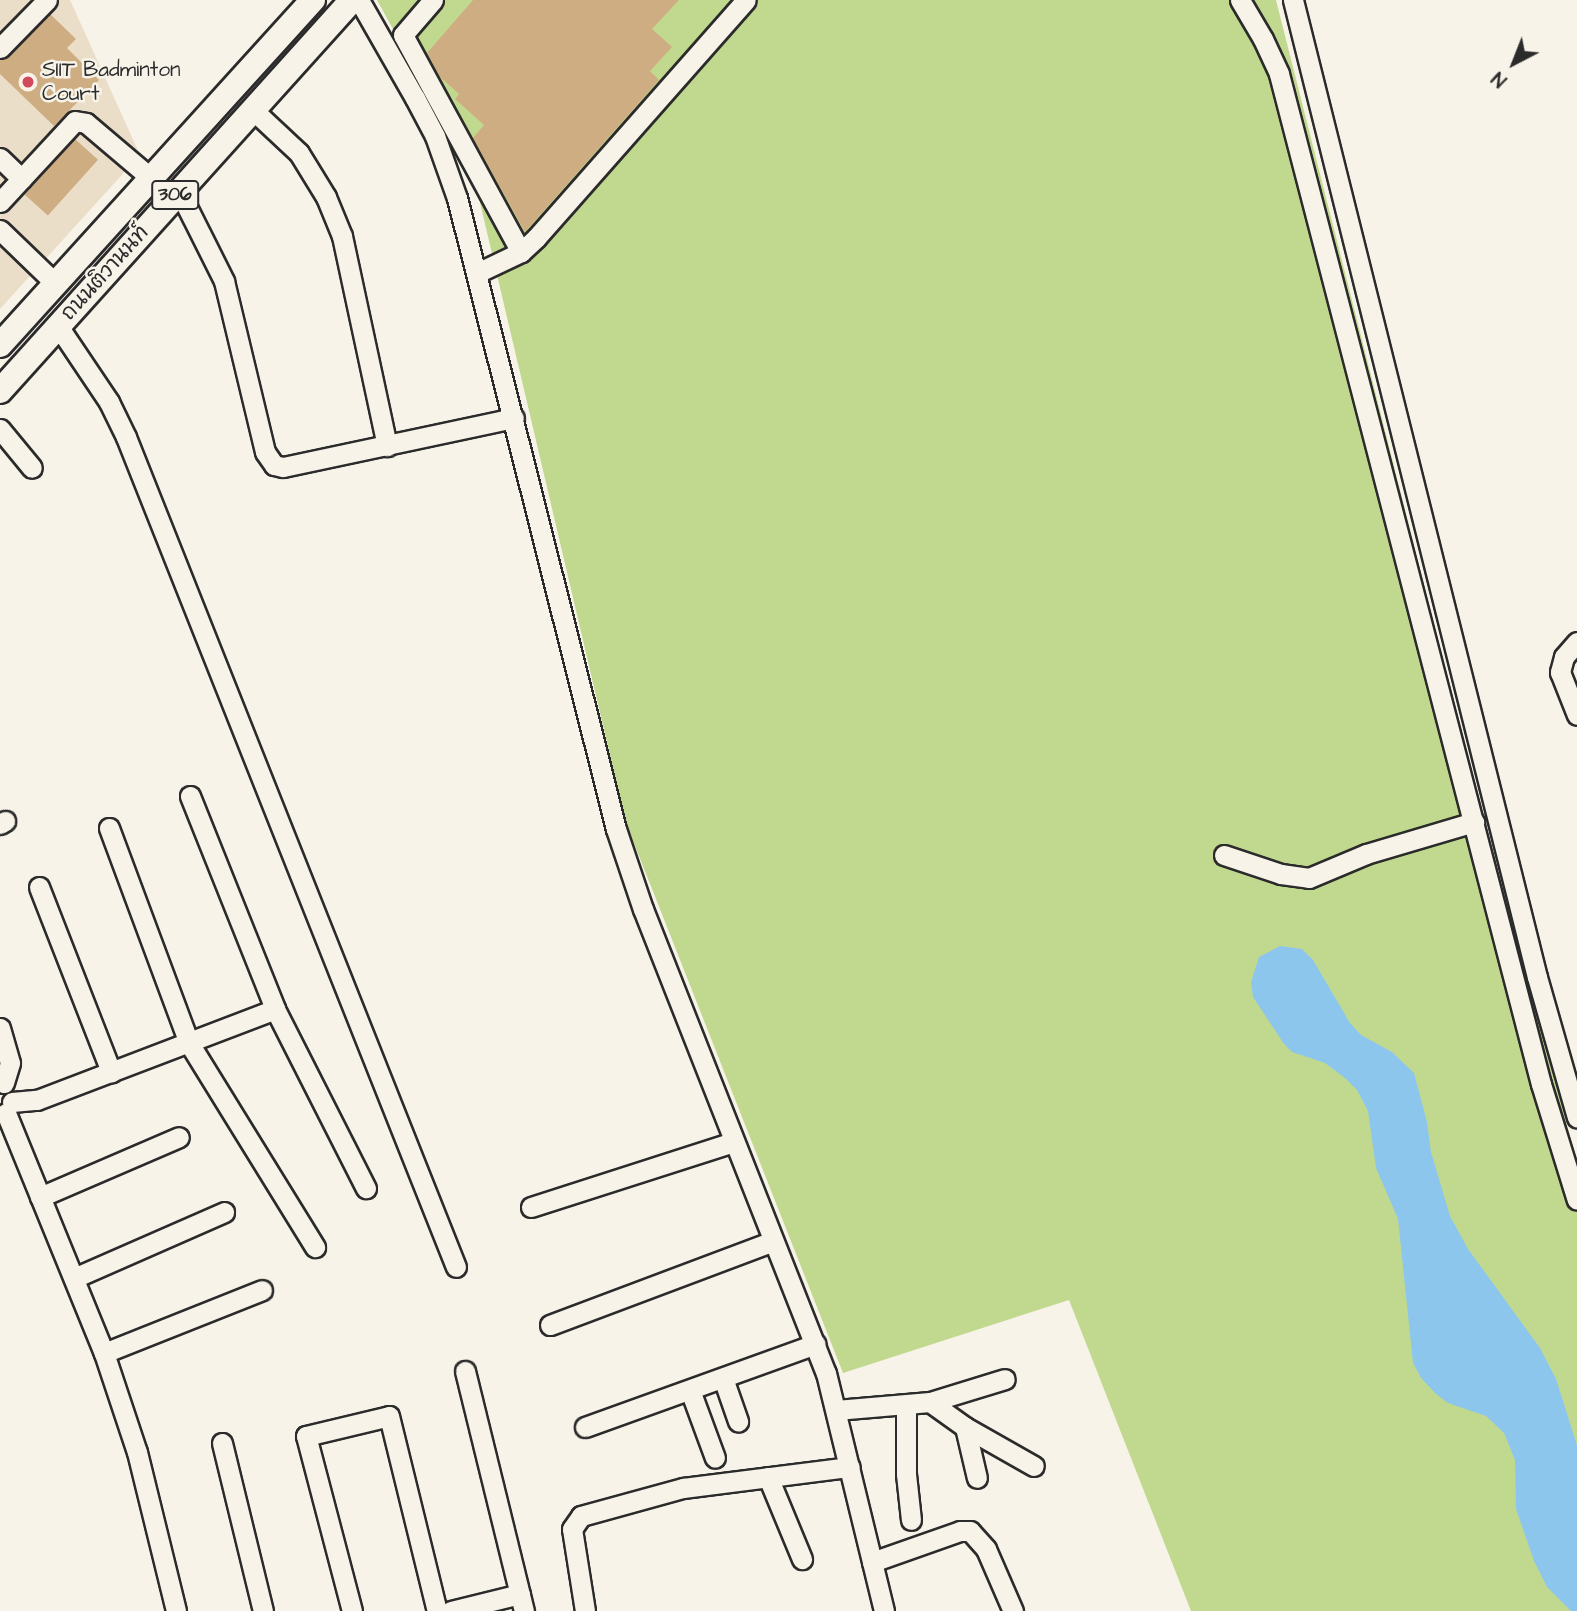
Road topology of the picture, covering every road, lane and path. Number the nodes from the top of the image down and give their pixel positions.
1 (47, 0) edge
2 (313, 0) edge
3 (352, 0) edge
4 (359, 0) edge
5 (433, 0) edge
6 (746, 0) edge
7 (1240, 0) edge
8 (1293, 0) edge
9 (0, 48) edge
10 (253, 110) junction
11 (0, 158) edge
12 (22, 179) junction
13 (152, 179) junction
14 (178, 191) junction
15 (0, 202) edge
16 (0, 230) edge
17 (521, 252) junction
18 (477, 273) junction
19 (56, 284) junction
20 (78, 304) junction
21 (35, 306) junction
22 (58, 327) junction
23 (0, 345) edge
24 (0, 391) edge
25 (514, 418) junction
26 (0, 429) edge
27 (387, 446) junction
28 (32, 468) dead end
29 (1577, 642) edge
30 (1577, 715) edge
31 (190, 796) dead end
32 (1474, 822) junction
33 (109, 828) dead end
34 (1224, 855) dead end
35 (38, 887) dead end
36 (275, 1009) junction
37 (0, 1028) edge
38 (189, 1043) junction
39 (111, 1072) junction
40 (2, 1083) edge
41 (6, 1110) edge
42 (1577, 1117) edge
43 (179, 1138) dead end
44 (734, 1143) junction
45 (366, 1188) dead end
46 (40, 1197) junction
47 (1577, 1200) edge
48 (531, 1207) dead end
49 (224, 1212) dead end
50 (773, 1241) junction
51 (315, 1247) dead end
52 (456, 1267) dead end
53 (74, 1278) junction
54 (262, 1290) dead end
55 (550, 1325) dead end
56 (816, 1345) junction
57 (104, 1353) junction
58 (465, 1371) dead end
59 (723, 1378) junction
60 (1005, 1379) dead end
61 (690, 1390) junction
62 (930, 1402) junction
63 (906, 1405) junction
64 (836, 1410) junction
65 (738, 1421) dead end
66 (585, 1427) dead end
67 (965, 1427) junction
68 (222, 1443) dead end
69 (715, 1458) dead end
70 (1034, 1466) dead end
71 (850, 1467) junction
72 (768, 1477) junction
73 (976, 1478) dead end
74 (911, 1520) dead end
75 (802, 1559) dead end
76 (872, 1562) junction
77 (522, 1602) edge
78 (176, 1611) edge
79 (263, 1611) edge
80 (352, 1611) edge
81 (437, 1611) edge
82 (451, 1611) edge
83 (585, 1611) edge
84 (884, 1611) edge
85 (1013, 1611) edge

1 - 9 street
2 - 13 main road, ถนนติวานนท์ / 306
3 - 10 main road, ถนนติวานนท์ / 306
4 - 18 street
5 - 17 street
6 - 17 street
7 - 32 street
8 - 42 street
10 - 14 main road, ถนนติวานนท์ / 306
10 - 27 street
11 - 12 street
12 - 13 street
12 - 15 street
13 - 19 main road, ถนนติวานนท์ / 306
14 - 20 main road, ถนนติวานนท์ / 306
14 - 27 street
16 - 19 street
17 - 18 street
18 - 25 street
19 - 20 main road
19 - 21 main road, ถนนติวานนท์ / 306
20 - 22 main road, ถนนติวานนท์ / 306
21 - 22 main road
21 - 23 main road, ถนนติวานนท์ / 306
22 - 24 main road, ถนนติวานนท์ / 306
22 - 52 street
25 - 27 street
25 - 44 street
26 - 28 street
29 - 30 street
31 - 36 street
32 - 34 street
32 - 47 street
33 - 38 street
35 - 39 street
36 - 38 street
36 - 45 street
37 - 40 street
38 - 39 street
38 - 51 street
39 - 41 street
40 - 41 street
41 - 46 street
43 - 46 street
44 - 48 street
44 - 50 street
46 - 53 street
49 - 53 street
50 - 55 street
50 - 56 street
53 - 57 street
54 - 57 street
56 - 59 street
56 - 64 street
57 - 78 street
58 - 77 street
59 - 61 street
59 - 65 street
60 - 62 street
61 - 66 street
61 - 69 street
62 - 63 street
62 - 67 street
63 - 64 street
63 - 74 street
64 - 71 street
67 - 70 street
67 - 73 street
68 - 79 street
71 - 72 street
71 - 76 street
72 - 75 street
72 - 83 street
76 - 84 street
76 - 85 street
77 - 82 street
80 - 81 street

